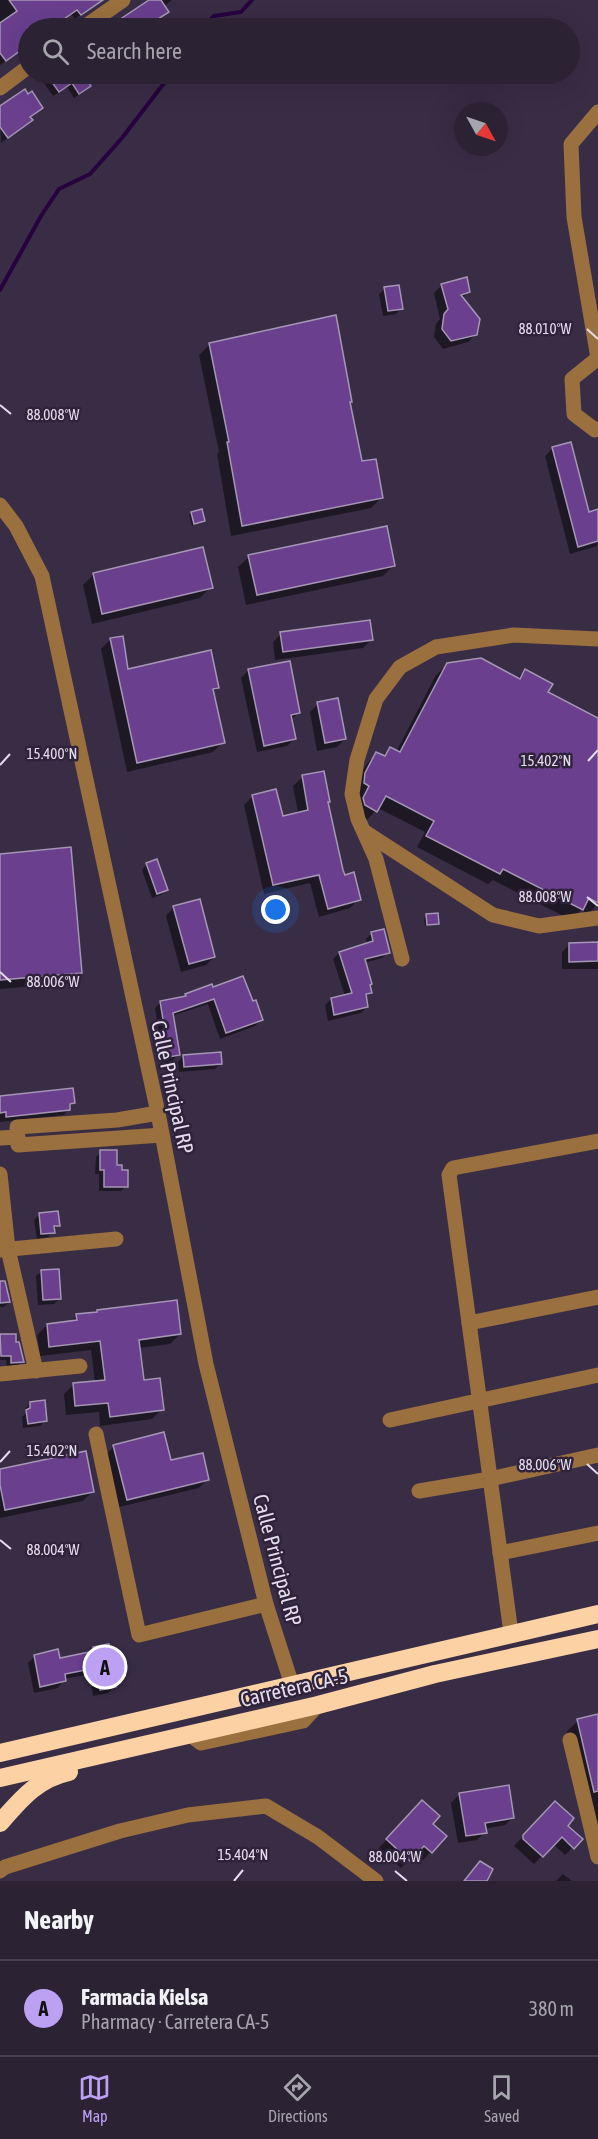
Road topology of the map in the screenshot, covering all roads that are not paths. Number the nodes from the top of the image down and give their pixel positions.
1 (123, 0) edge
2 (97, 18) edge
3 (18, 74) edge
4 (0, 87) edge
5 (598, 112) edge
6 (598, 358) edge
7 (597, 434) edge
8 (0, 505) edge
9 (598, 639) edge
10 (365, 832) junction
11 (598, 918) edge
12 (402, 960) dead end
13 (158, 1113) junction
14 (162, 1135) junction
15 (18, 1136) junction
16 (0, 1138) edge
17 (598, 1141) edge
18 (0, 1174) edge
19 (116, 1239) dead end
20 (4, 1249) edge
21 (598, 1297) edge
22 (469, 1323) junction
23 (80, 1366) dead end
24 (36, 1371) junction
25 (0, 1374) edge
26 (598, 1375) edge
27 (480, 1401) junction
28 (390, 1420) dead end
29 (96, 1434) dead end
30 (598, 1455) edge
31 (490, 1479) junction
32 (419, 1491) dead end
33 (598, 1533) edge
34 (500, 1553) junction
35 (266, 1604) junction
36 (598, 1614) edge
37 (598, 1628) edge
38 (511, 1633) junction
39 (598, 1639) edge
40 (471, 1666) junction
41 (292, 1685) junction
42 (189, 1734) junction
43 (570, 1740) dead end
44 (0, 1753) edge
45 (0, 1778) edge
46 (0, 1822) edge
47 (598, 1857) edge
48 (0, 1870) edge
49 (376, 1881) edge

1 - 2 street
3 - 4 street
5 - 6 street
6 - 7 street
8 - 13 street, Calle Principal RP
9 - 10 street
10 - 11 street
10 - 12 street
13 - 14 street, Calle Principal RP
13 - 15 street
14 - 15 street
14 - 35 street, Calle Principal RP
15 - 16 street
17 - 22 street
18 - 20 street
19 - 20 street
20 - 24 street
21 - 22 street
22 - 27 street
23 - 24 street
24 - 25 street
26 - 27 street
27 - 28 street
27 - 31 street
29 - 35 street
30 - 31 street
31 - 32 street
31 - 34 street
33 - 34 street
34 - 38 street
35 - 41 street, Calle Principal RP
36 - 38 highway, Carretera CA-5
37 - 40 highway
38 - 41 highway, Carretera CA-5
39 - 40 highway, Carretera CA-5
40 - 42 highway, Carretera CA-5
41 - 44 highway, Carretera CA-5
42 - 45 highway, Carretera CA-5
42 - 46 highway
43 - 47 street
48 - 49 street

